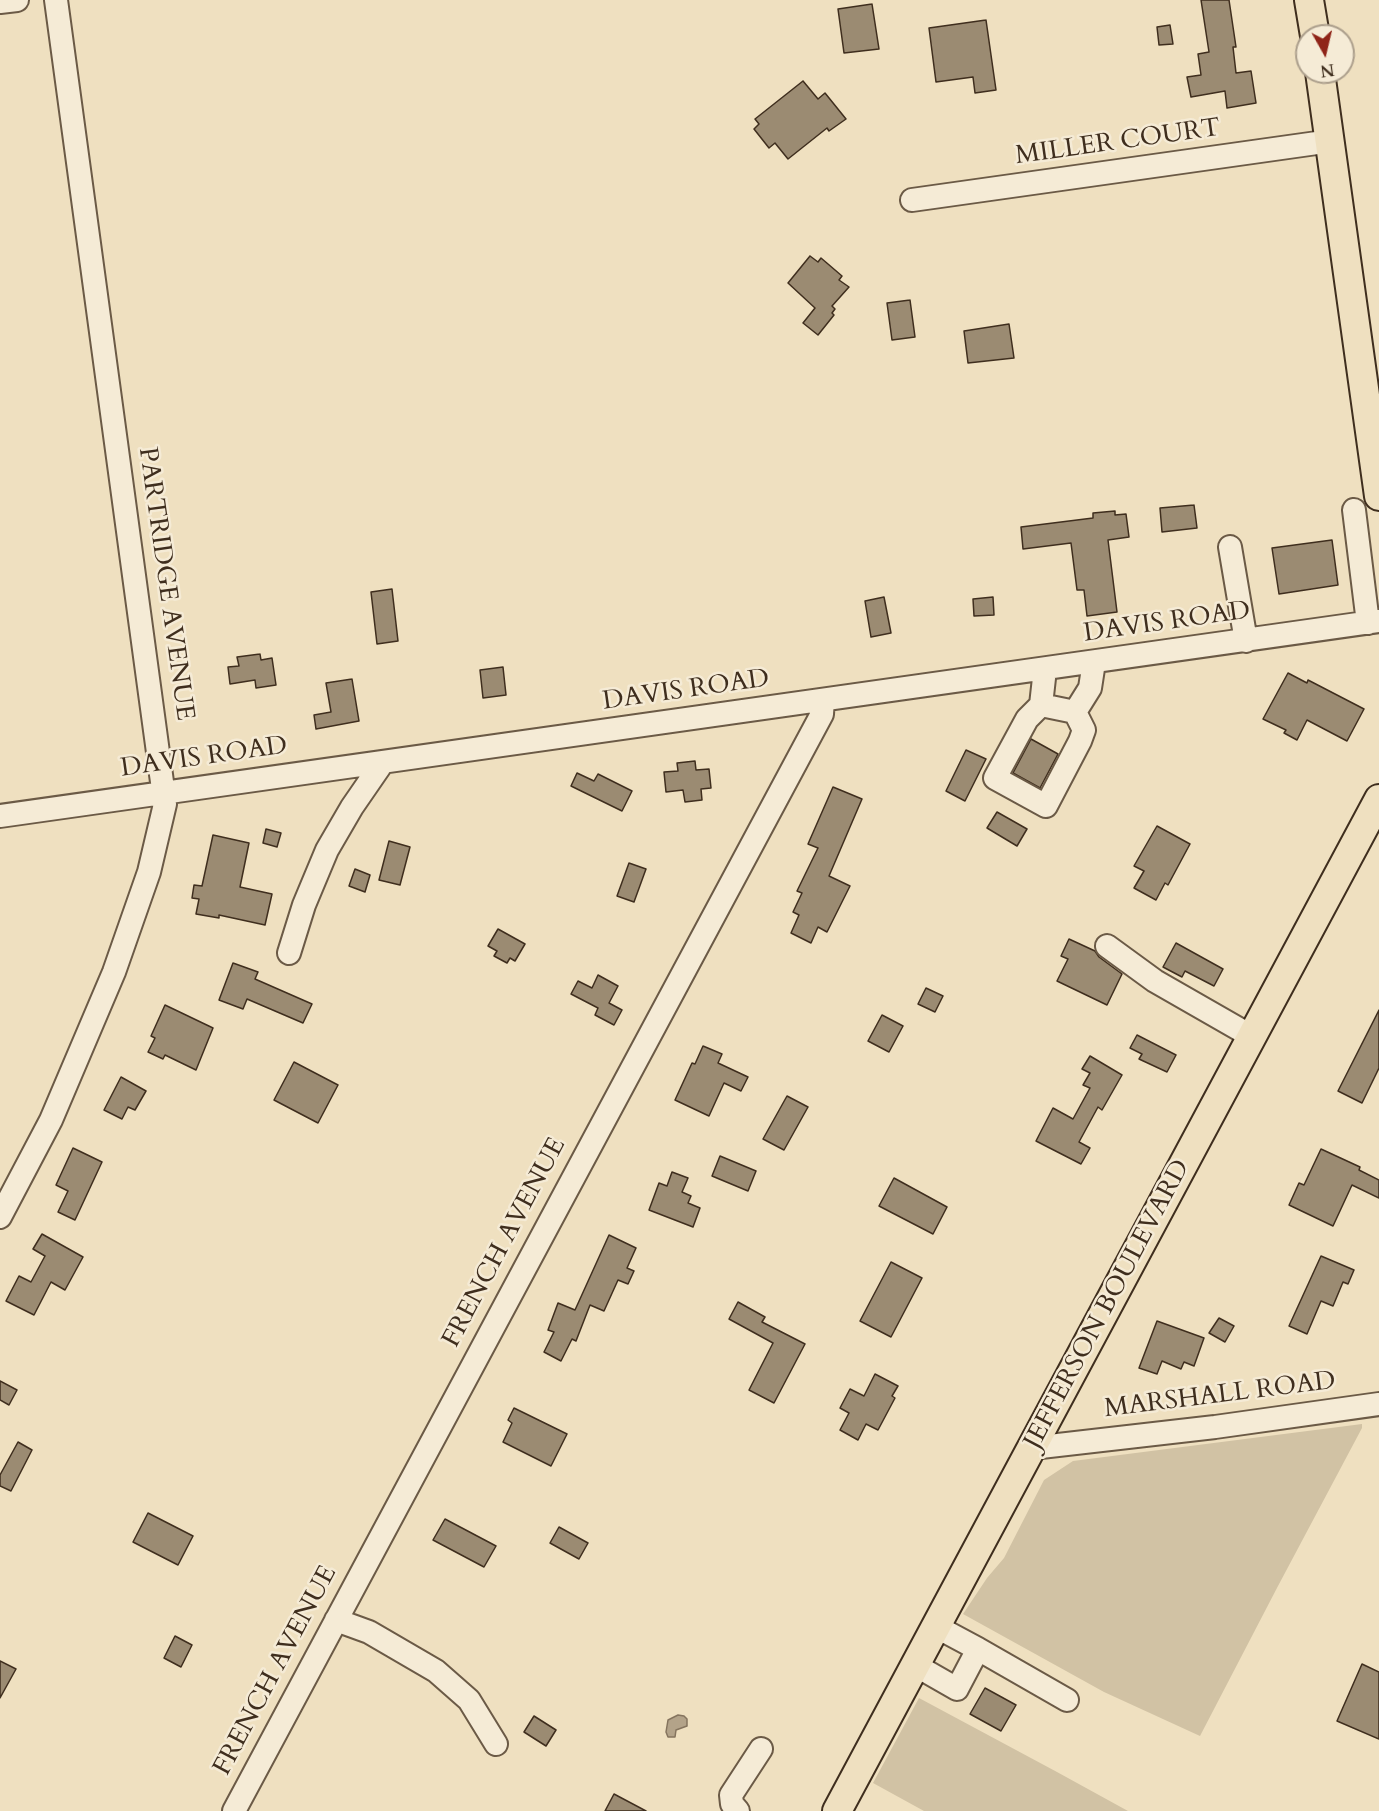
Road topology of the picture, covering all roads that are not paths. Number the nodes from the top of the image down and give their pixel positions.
1 (17, 0) edge
2 (56, 0) edge
3 (1309, 0) edge
4 (0, 2) edge
5 (1313, 24) edge
6 (1322, 84) edge
7 (1331, 141) junction
8 (912, 200) dead end
9 (1374, 424) edge
10 (1379, 496) edge
11 (1354, 510) dead end
12 (1230, 548) dead end
13 (1374, 622) edge
14 (1246, 641) junction
15 (1094, 662) junction
16 (1046, 669) junction
17 (824, 700) junction
18 (1041, 705) junction
19 (1075, 712) junction
20 (383, 762) junction
21 (165, 793) junction
22 (1379, 799) edge
23 (0, 816) edge
24 (1107, 946) dead end
25 (289, 953) dead end
26 (1251, 1036) junction
27 (0, 1217) edge
28 (1379, 1404) edge
29 (1036, 1441) junction
30 (336, 1620) junction
31 (935, 1626) junction
32 (978, 1649) junction
33 (915, 1665) junction
34 (1067, 1700) dead end
35 (496, 1744) dead end
36 (761, 1749) dead end
37 (843, 1809) edge
38 (234, 1811) edge
39 (738, 1811) edge

1 - 4 street
2 - 21 street, PARTRIDGE AVENUE
3 - 5 main road
6 - 7 main road
7 - 8 street, MILLER COURT
7 - 9 main road
9 - 10 main road
11 - 13 street
12 - 14 street
13 - 14 street, DAVIS ROAD
14 - 15 street, DAVIS ROAD
15 - 16 street, DAVIS ROAD
15 - 19 street
16 - 17 street, DAVIS ROAD
16 - 18 street
17 - 20 street, DAVIS ROAD
17 - 30 street, FRENCH AVENUE
18 - 19 street
18 - 19 street
20 - 21 street, DAVIS ROAD
20 - 25 street
21 - 23 street, DAVIS ROAD
21 - 27 street, PARTRIDGE AVENUE
22 - 26 main road, JEFFERSON BOULEVARD
24 - 26 street
26 - 29 main road, JEFFERSON BOULEVARD
28 - 29 street, MARSHALL ROAD
29 - 31 main road, JEFFERSON BOULEVARD
30 - 35 street
30 - 38 street, FRENCH AVENUE
31 - 32 street
31 - 33 main road, JEFFERSON BOULEVARD
32 - 33 street
32 - 34 street
33 - 37 main road, JEFFERSON BOULEVARD
36 - 39 street

